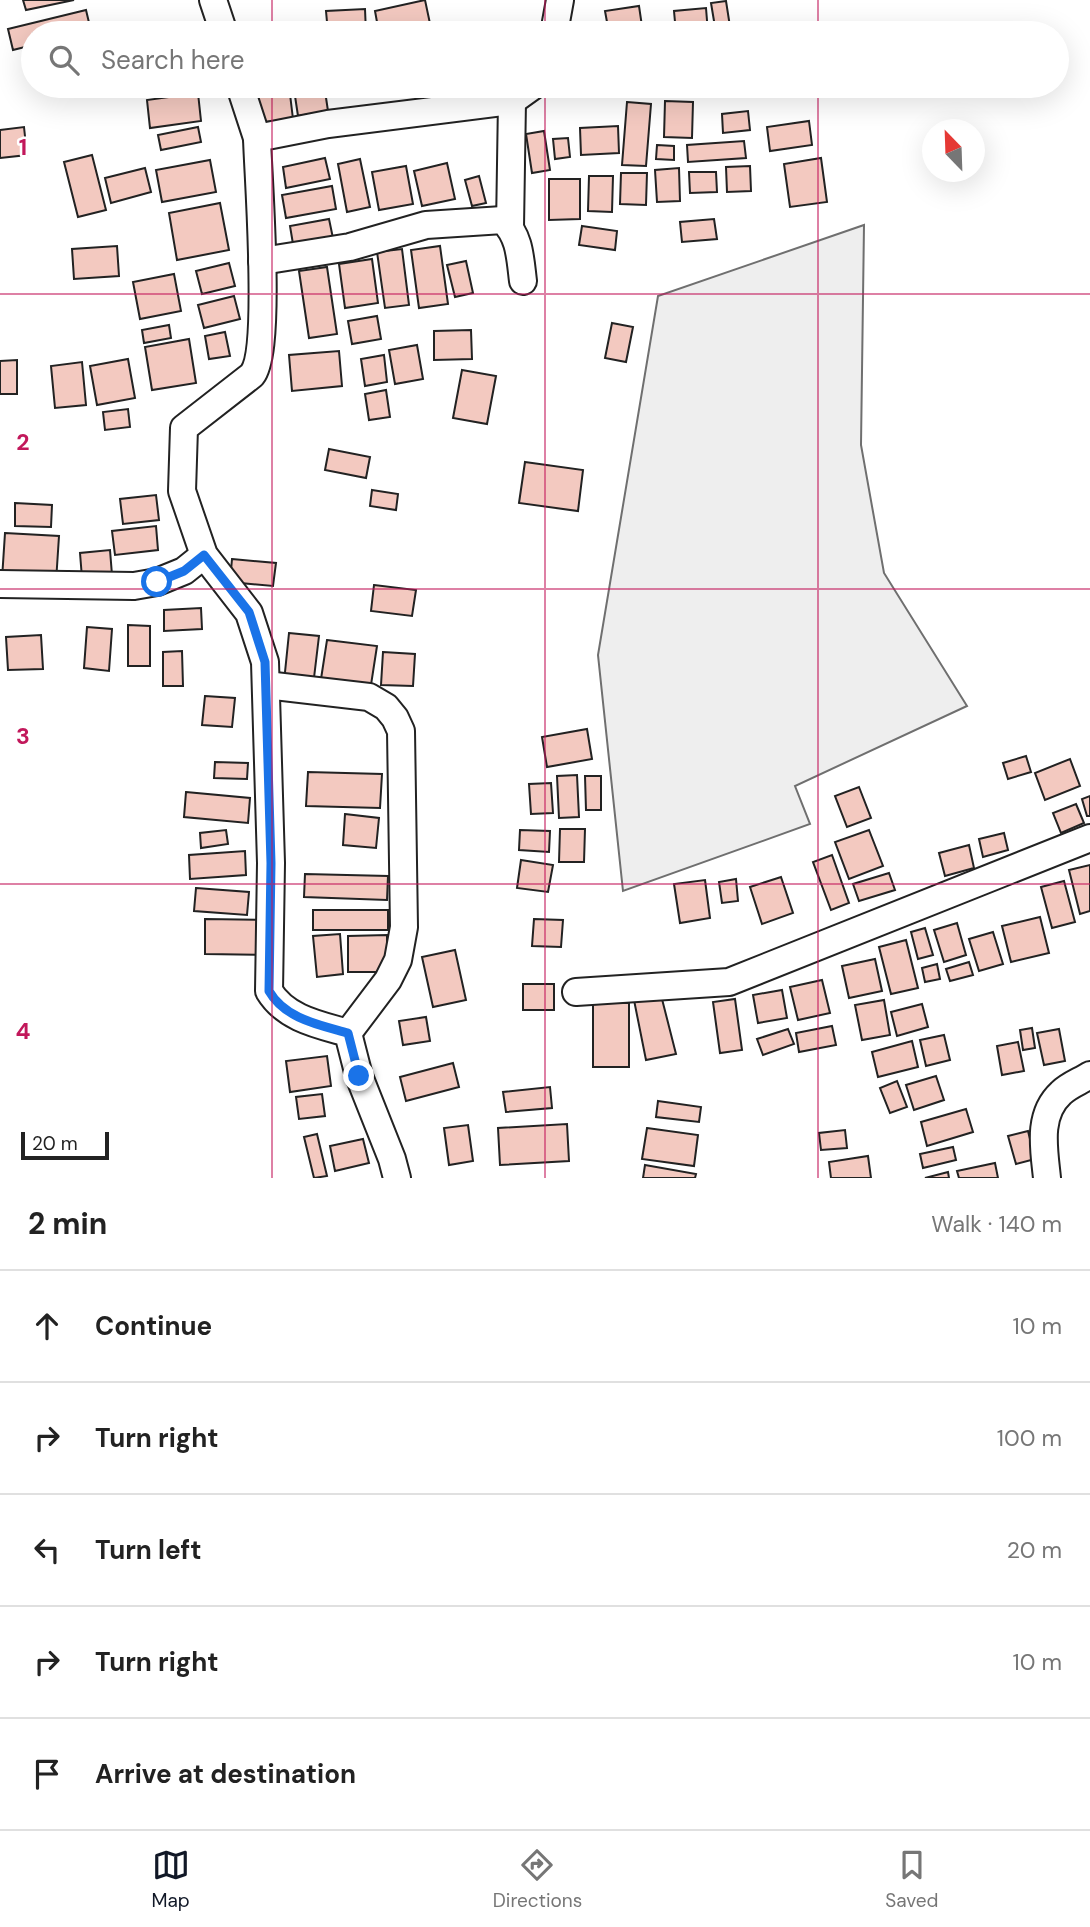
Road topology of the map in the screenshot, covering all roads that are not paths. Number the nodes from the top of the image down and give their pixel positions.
1 (213, 0) edge
2 (561, 0) edge
3 (220, 21) edge
4 (557, 21) edge
5 (244, 98) edge
6 (491, 98) edge
7 (522, 98) edge
8 (257, 138) junction
9 (510, 227) junction
10 (262, 261) junction
11 (523, 281) dead end
12 (204, 555) junction
13 (0, 584) edge
14 (266, 685) junction
15 (1090, 838) edge
16 (576, 992) dead end
17 (348, 1033) junction
18 (1090, 1075) edge
19 (397, 1178) edge
20 (1047, 1178) edge

1 - 3 street
2 - 4 street
5 - 8 street
6 - 8 street
7 - 9 street
8 - 10 street
9 - 10 street
9 - 11 street
10 - 12 street
12 - 13 street
12 - 14 street
14 - 17 street
14 - 17 street
15 - 16 street
17 - 19 street
18 - 20 street

